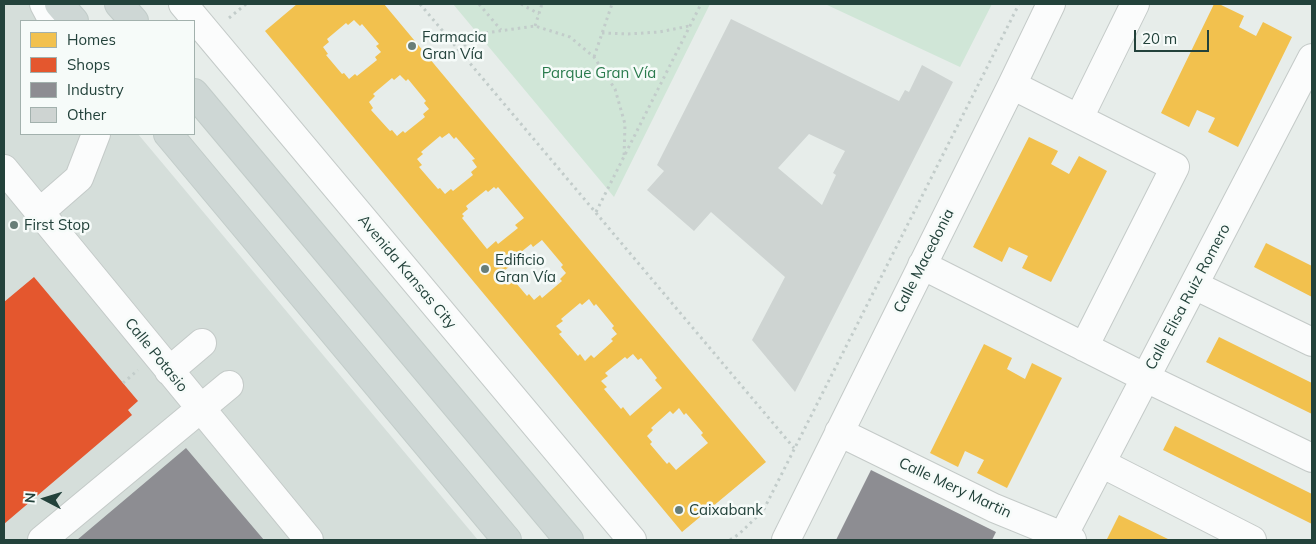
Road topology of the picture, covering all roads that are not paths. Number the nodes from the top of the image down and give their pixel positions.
1 (44, 4) edge
2 (59, 4) edge
3 (119, 4) edge
4 (183, 4) edge
5 (1050, 4) edge
6 (1135, 4) edge
7 (52, 20) edge
8 (73, 20) edge
9 (133, 20) edge
10 (1312, 58) edge
11 (1012, 85) junction
12 (1305, 85) edge
13 (195, 94) edge
14 (1078, 118) junction
15 (96, 135) edge
16 (169, 135) edge
17 (4, 169) edge
18 (40, 212) junction
19 (922, 265) junction
20 (1194, 285) junction
21 (1312, 342) edge
22 (202, 343) dead end
23 (1084, 347) junction
24 (169, 371) junction
25 (1146, 378) junction
26 (229, 385) dead end
27 (200, 409) junction
28 (839, 432) junction
29 (1312, 458) edge
30 (1101, 463) junction
31 (791, 529) edge
32 (1067, 538) edge
33 (42, 540) edge
34 (309, 540) edge
35 (507, 540) edge
36 (569, 540) edge
37 (632, 540) edge
38 (769, 540) edge
39 (1252, 540) edge

1 - 7 street
2 - 8 main road
3 - 9 main road
4 - 37 street, Avenida Kansas City
5 - 11 street, Calle Macedonia
6 - 14 street
10 - 12 street, Calle Elisa Ruiz Romero
11 - 14 street
11 - 19 street, Calle Macedonia
12 - 20 street, Calle Elisa Ruiz Romero
13 - 36 main road
14 - 23 street
15 - 18 street
16 - 35 main road
17 - 18 street, Calle Potasio
18 - 24 street, Calle Potasio
19 - 23 street
19 - 28 street, Calle Macedonia
20 - 21 street
20 - 25 street, Calle Elisa Ruiz Romero
22 - 24 street
23 - 25 street
24 - 27 street, Calle Potasio
25 - 29 street
25 - 30 street, Calle Elisa Ruiz Romero
26 - 27 street
27 - 33 street
27 - 34 street, Calle Potasio
28 - 31 street, Calle Macedonia
28 - 32 street, Calle Mery Martin
30 - 32 street, Calle Elisa Ruiz Romero
30 - 39 street
31 - 38 street

